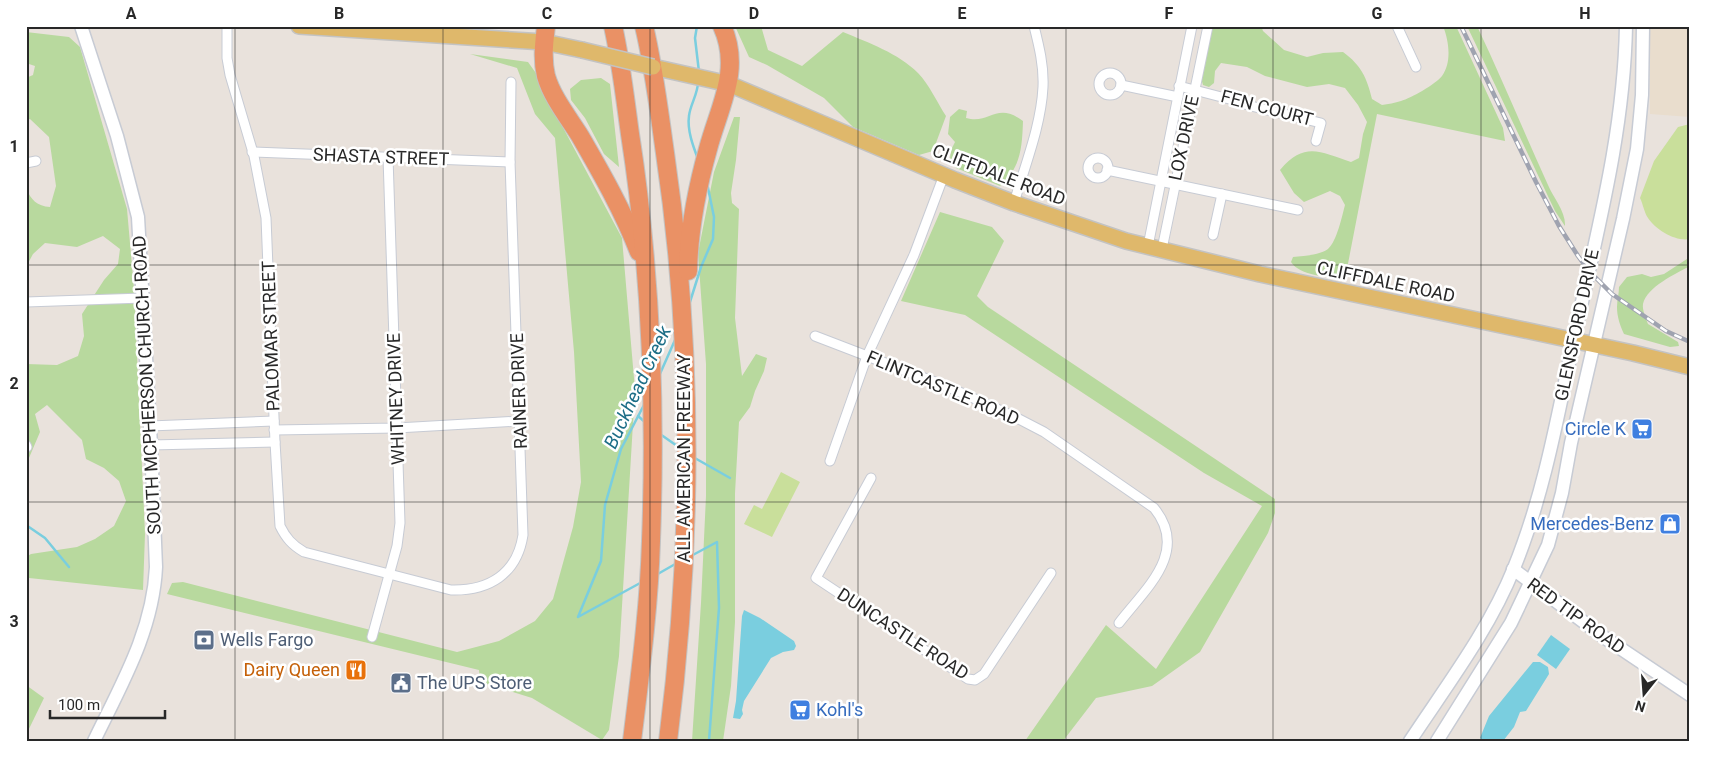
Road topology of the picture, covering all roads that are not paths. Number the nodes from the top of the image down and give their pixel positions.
1 (82, 26) edge
2 (227, 26) edge
3 (300, 26) edge
4 (613, 26) edge
5 (644, 26) edge
6 (722, 26) edge
7 (1034, 26) edge
8 (1192, 26) edge
9 (1208, 26) edge
10 (1397, 26) edge
11 (1626, 26) edge
12 (1642, 26) edge
13 (545, 34) edge
14 (1416, 67) dead end
15 (511, 82) dead end
16 (729, 84) junction
17 (1121, 86) dead end
18 (1179, 86) junction
19 (1194, 89) junction
20 (1178, 97) junction
21 (1316, 141) dead end
22 (252, 152) junction
23 (388, 157) junction
24 (36, 161) dead end
25 (510, 162) junction
26 (26, 163) edge
27 (1107, 170) dead end
28 (944, 175) junction
29 (1161, 181) junction
30 (1175, 184) junction
31 (1222, 194) junction
32 (1014, 203) junction
33 (1298, 210) dead end
34 (1213, 235) dead end
35 (1155, 248) junction
36 (647, 273) junction
37 (143, 298) junction
38 (26, 302) edge
39 (815, 336) dead end
40 (1574, 340) junction
41 (1594, 345) junction
42 (867, 356) junction
43 (686, 364) junction
44 (1690, 367) edge
45 (520, 421) junction
46 (274, 425) junction
47 (150, 426) junction
48 (397, 428) junction
49 (275, 442) junction
50 (151, 445) junction
51 (830, 461) dead end
52 (871, 478) dead end
53 (1514, 569) junction
54 (1051, 573) dead end
55 (389, 576) junction
56 (1530, 583) junction
57 (1119, 622) dead end
58 (372, 637) dead end
59 (1690, 695) edge
60 (94, 741) edge
61 (632, 741) edge
62 (668, 741) edge
63 (1410, 741) edge
64 (1437, 741) edge

1 - 37 main road, SOUTH MCPHERSON CHURCH ROAD
2 - 22 street, PALOMAR STREET
3 - 13 main road, CLIFFDALE ROAD
4 - 36 highway, ALL AMERICAN FREEWAY
5 - 43 highway, ALL AMERICAN FREEWAY
6 - 16 highway
7 - 32 street
8 - 18 street, LOX DRIVE
9 - 19 street, LOX DRIVE
10 - 14 street
11 - 40 main road, GLENSFORD DRIVE
12 - 41 main road, GLENSFORD DRIVE
13 - 16 main road, CLIFFDALE ROAD, bridge
13 - 36 highway
15 - 25 street, RAINER DRIVE
16 - 28 main road, CLIFFDALE ROAD
16 - 43 highway
17 - 20 street
18 - 19 street
18 - 20 street, LOX DRIVE
19 - 21 street, FEN COURT
19 - 30 street, LOX DRIVE
20 - 29 street, LOX DRIVE
22 - 23 street, SHASTA STREET
22 - 46 street, PALOMAR STREET
23 - 25 street, SHASTA STREET
23 - 48 street, WHITNEY DRIVE
24 - 26 street
25 - 45 street, RAINER DRIVE
27 - 29 street
28 - 32 main road, CLIFFDALE ROAD
28 - 42 street
29 - 30 street
29 - 35 street, LOX DRIVE
30 - 31 street
30 - 35 street, LOX DRIVE
31 - 33 street
31 - 34 street
32 - 35 main road, CLIFFDALE ROAD
35 - 40 main road, CLIFFDALE ROAD
36 - 61 highway, ALL AMERICAN FREEWAY
37 - 38 street
37 - 47 main road, SOUTH MCPHERSON CHURCH ROAD
39 - 42 street, FLINTCASTLE ROAD
40 - 41 main road, CLIFFDALE ROAD
40 - 53 main road, GLENSFORD DRIVE
41 - 44 main road, CLIFFDALE ROAD
41 - 56 main road, GLENSFORD DRIVE
42 - 51 street
42 - 57 street, FLINTCASTLE ROAD
43 - 62 highway, ALL AMERICAN FREEWAY
45 - 48 street
45 - 55 street, RAINER DRIVE
46 - 47 street
46 - 48 street
46 - 49 street, PALOMAR STREET
47 - 50 main road, SOUTH MCPHERSON CHURCH ROAD
48 - 55 street, WHITNEY DRIVE
49 - 50 street
49 - 55 street, PALOMAR STREET
50 - 60 main road, SOUTH MCPHERSON CHURCH ROAD
52 - 54 street, DUNCASTLE ROAD
53 - 56 main road, RED TIP ROAD
53 - 63 main road, GLENSFORD DRIVE
55 - 58 street, WHITNEY DRIVE
56 - 59 main road, RED TIP ROAD
56 - 64 main road, GLENSFORD DRIVE

